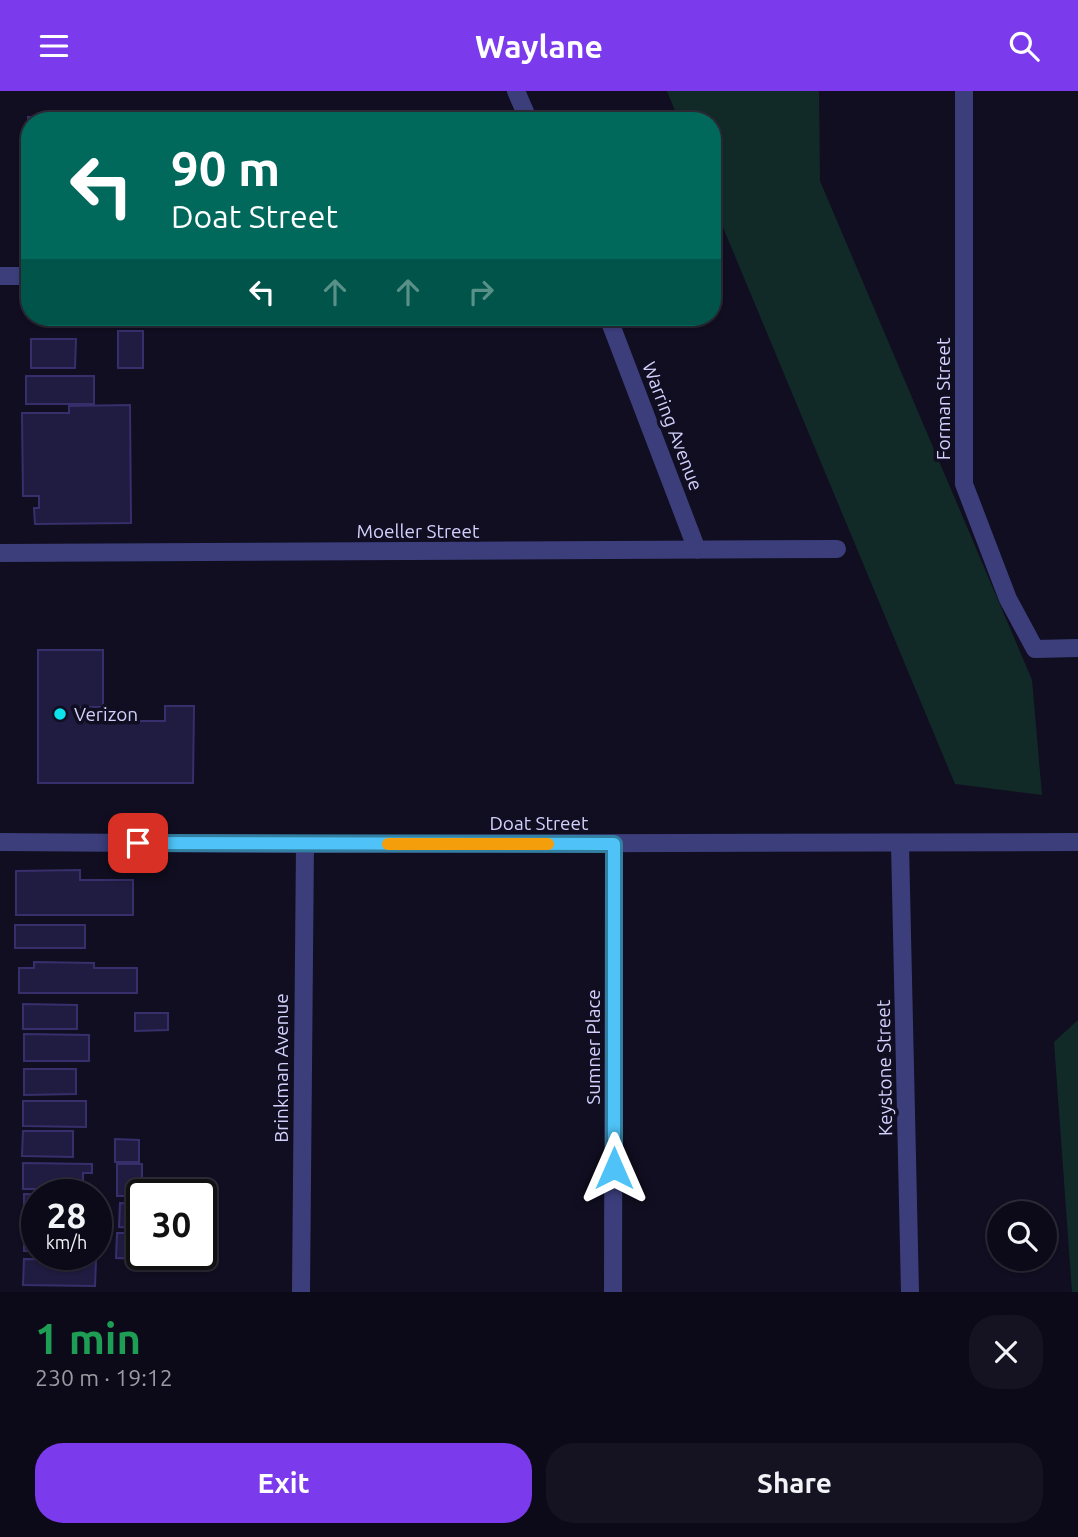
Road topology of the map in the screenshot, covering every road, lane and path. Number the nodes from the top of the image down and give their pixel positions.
1 (516, 91) edge
2 (964, 91) edge
3 (525, 112) edge
4 (0, 276) edge
5 (21, 276) edge
6 (611, 326) edge
7 (837, 549) dead end
8 (697, 550) junction
9 (0, 553) edge
10 (1078, 649) edge
11 (0, 842) edge
12 (1078, 842) edge
13 (614, 844) junction
14 (900, 844) junction
15 (305, 845) junction
16 (301, 1292) edge
17 (613, 1292) edge
18 (910, 1292) edge

1 - 3 street
2 - 10 street, Forman Street
4 - 5 street
6 - 8 street, Warring Avenue
7 - 8 street, Moeller Street
8 - 9 street, Moeller Street
11 - 15 street, Doat Street
12 - 14 street, Doat Street
13 - 14 street, Doat Street
13 - 15 street, Doat Street
13 - 17 street, Sumner Place
14 - 18 street, Keystone Street
15 - 16 street, Brinkman Avenue

